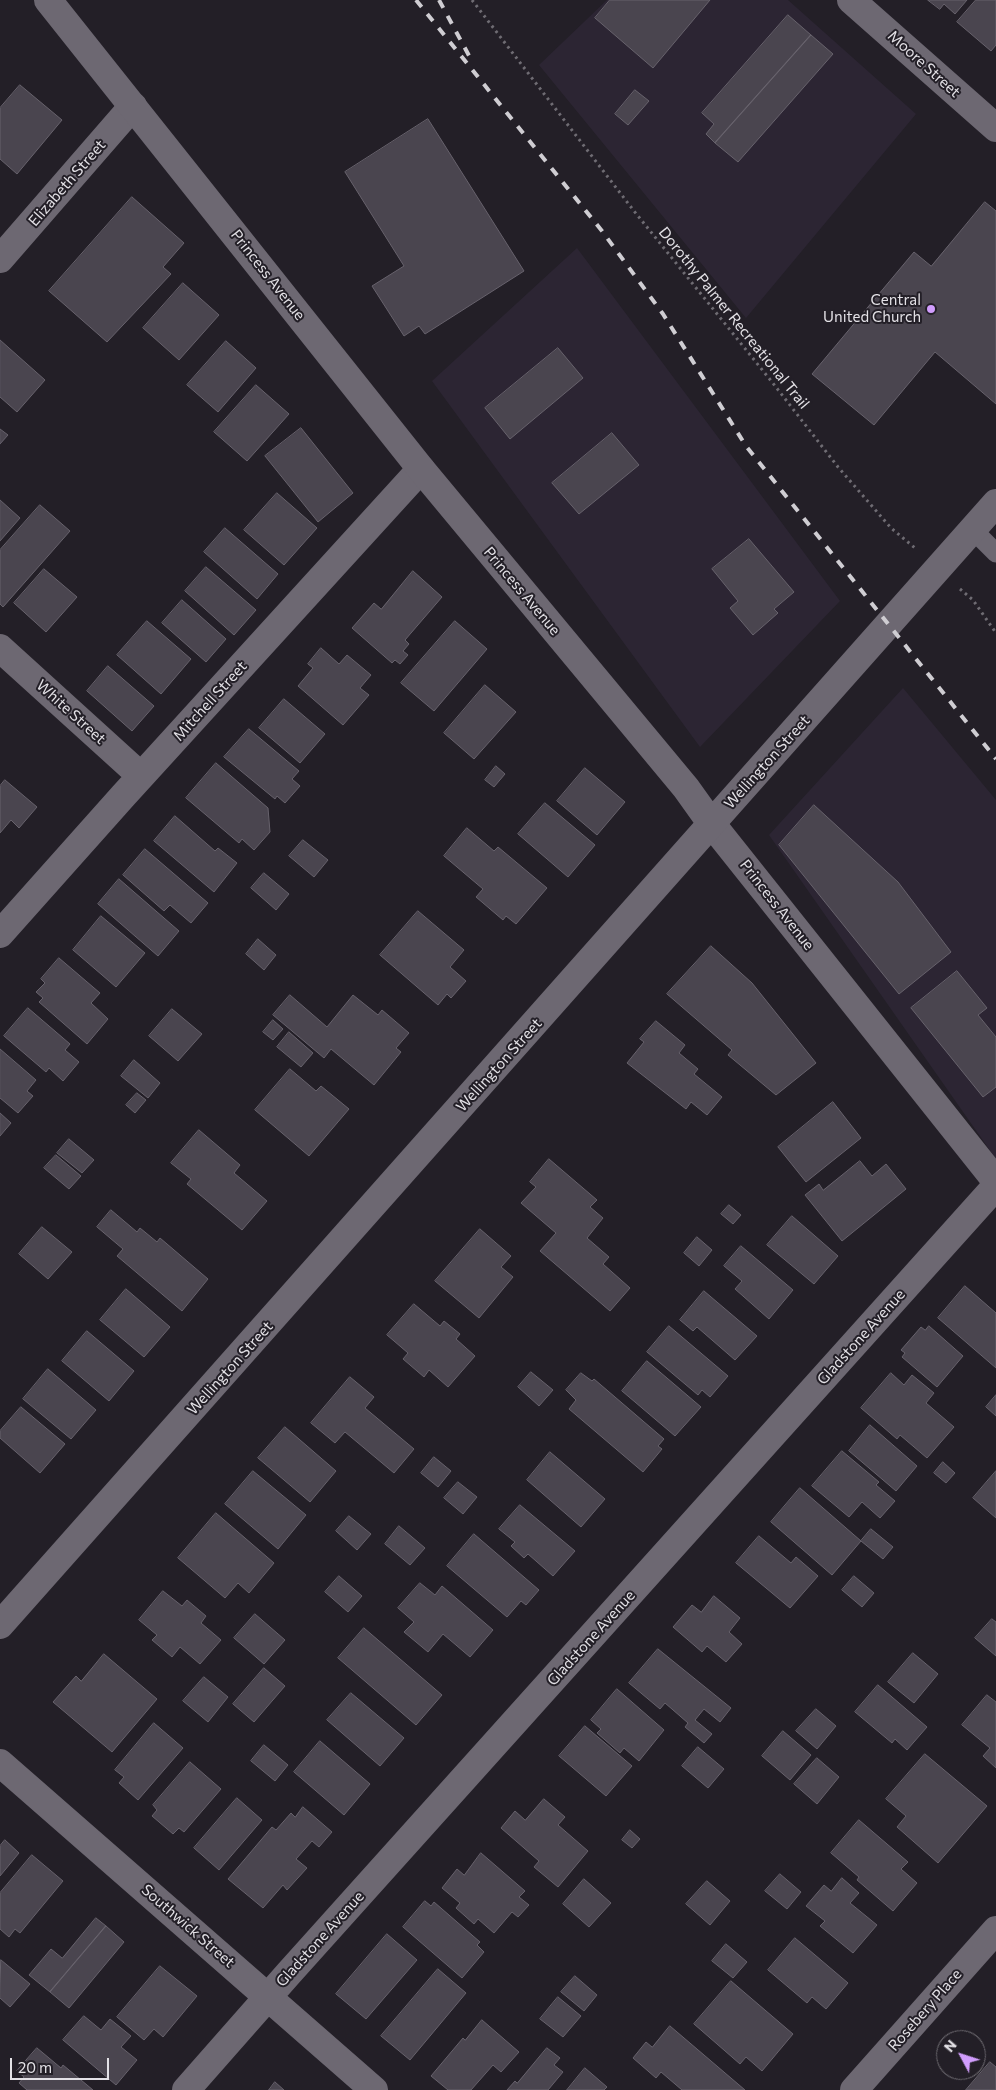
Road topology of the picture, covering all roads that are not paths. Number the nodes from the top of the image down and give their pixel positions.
1 (48, 0) edge
2 (851, 0) edge
3 (134, 106) junction
4 (996, 128) edge
5 (0, 259) edge
6 (421, 469) junction
7 (996, 503) edge
8 (973, 530) junction
9 (996, 553) edge
10 (0, 648) edge
11 (141, 776) junction
12 (711, 823) junction
13 (0, 934) edge
14 (996, 1181) edge
15 (996, 1186) edge
16 (0, 1626) edge
17 (0, 1763) edge
18 (996, 1930) edge
19 (269, 1996) junction
20 (186, 2090) edge
21 (374, 2090) edge
22 (854, 2090) edge

1 - 3 street, Princess Avenue
2 - 4 street, Moore Street
3 - 5 street, Elizabeth Street
3 - 6 street, Princess Avenue
6 - 11 street, Mitchell Street
6 - 12 street, Princess Avenue
7 - 8 street, Wellington Street
8 - 9 lane
8 - 12 street, Wellington Street
10 - 11 street, White Street
11 - 13 street, Mitchell Street
12 - 14 street, Princess Avenue
12 - 16 street, Wellington Street
15 - 19 street, Gladstone Avenue
17 - 19 street, Southwick Street
18 - 22 street, Rosebery Place
19 - 20 street, Gladstone Avenue
19 - 21 street, Southwick Street

